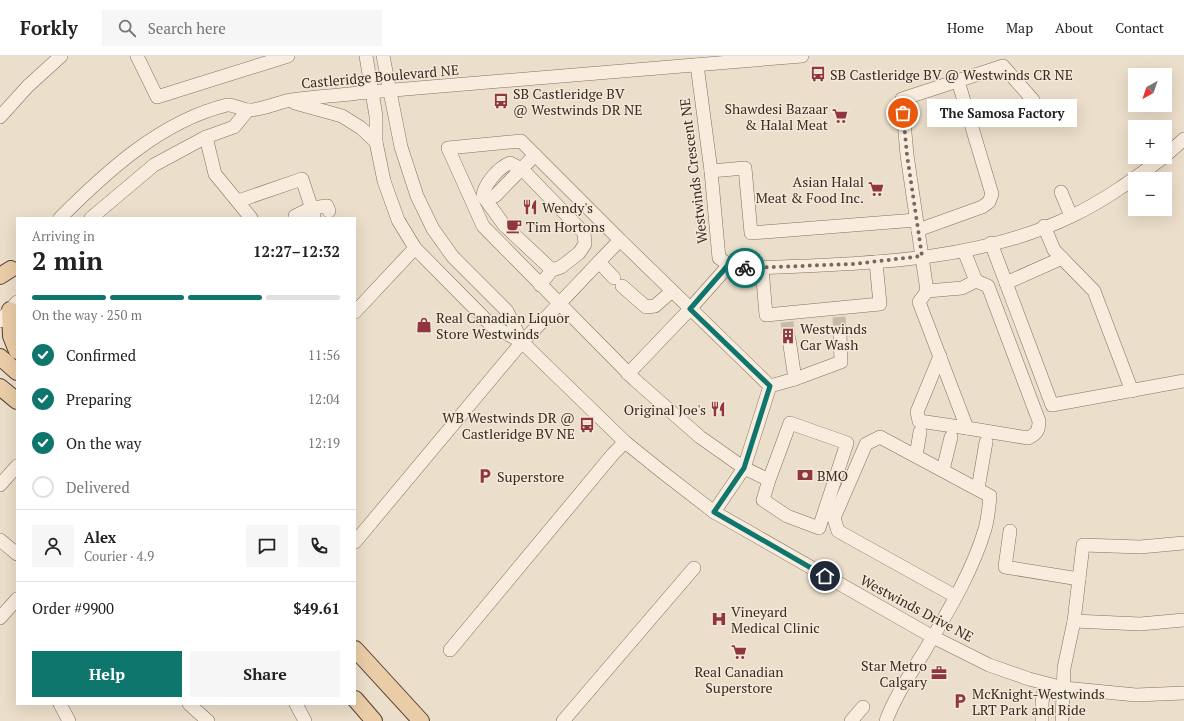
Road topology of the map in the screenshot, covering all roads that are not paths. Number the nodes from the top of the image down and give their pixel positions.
1 (61, 56) edge
2 (137, 56) edge
3 (288, 56) edge
4 (366, 56) edge
5 (383, 56) edge
6 (802, 56) edge
7 (697, 65) junction
8 (958, 81) junction
9 (391, 91) junction
10 (371, 92) junction
11 (1033, 100) dead end
12 (288, 101) junction
13 (248, 110) junction
14 (0, 117) edge
15 (206, 137) junction
16 (1184, 139) edge
17 (376, 142) junction
18 (1172, 149) edge
19 (535, 155) junction
20 (1153, 164) edge
21 (522, 169) junction
22 (711, 171) junction
23 (1061, 192) dead end
24 (495, 196) dead end
25 (238, 201) junction
26 (312, 211) junction
27 (329, 211) dead end
28 (1071, 216) junction
29 (61, 217) edge
30 (92, 217) edge
31 (250, 217) edge
32 (296, 217) edge
33 (917, 225) junction
34 (1044, 226) junction
35 (620, 240) junction
36 (991, 243) junction
37 (415, 248) junction
38 (964, 251) junction
39 (922, 256) junction
40 (1062, 258) junction
41 (599, 262) junction
42 (876, 262) junction
43 (729, 264) junction
44 (762, 268) junction
45 (9, 270) edge
46 (552, 270) junction
47 (976, 281) junction
48 (0, 283) edge
49 (1006, 283) junction
50 (540, 284) junction
51 (672, 291) junction
52 (927, 291) junction
53 (559, 304) junction
54 (690, 309) junction
55 (9, 311) edge
56 (356, 311) edge
57 (840, 334) tunnel mouth
58 (789, 339) tunnel mouth
59 (522, 342) junction
60 (16, 348) edge
61 (940, 356) junction
62 (0, 357) edge
63 (16, 371) edge
64 (628, 374) junction
65 (795, 379) junction
66 (1184, 381) edge
67 (770, 386) junction
68 (1132, 391) junction
69 (967, 428) junction
70 (920, 432) dead end
71 (951, 437) dead end
72 (625, 442) junction
73 (986, 442) dead end
74 (916, 456) junction
75 (16, 467) edge
76 (744, 468) junction
77 (943, 470) junction
78 (769, 480) junction
79 (0, 485) edge
80 (978, 489) junction
81 (714, 512) junction
82 (1010, 531) dead end
83 (0, 540) edge
84 (356, 541) edge
85 (1184, 543) edge
86 (16, 553) edge
87 (694, 568) dead end
88 (1080, 579) junction
89 (955, 596) junction
90 (16, 600) edge
91 (0, 618) edge
92 (1074, 620) junction
93 (1184, 620) edge
94 (933, 637) junction
95 (356, 650) edge
96 (450, 650) dead end
97 (1045, 684) junction
98 (1064, 688) junction
99 (1184, 693) edge
100 (356, 700) edge
101 (61, 705) edge
102 (190, 705) edge
103 (297, 705) edge
104 (863, 707) dead end
105 (69, 721) edge
106 (208, 721) edge
107 (306, 721) edge
108 (374, 721) edge
109 (421, 721) edge
110 (563, 721) edge
111 (851, 721) edge
112 (886, 721) edge
113 (1042, 721) edge
114 (1062, 721) edge

1 - 14 street
2 - 3 street
4 - 10 street, Westwinds Drive NE
5 - 9 street, Westwinds Drive NE
6 - 7 street, Castleridge Boulevard NE
7 - 9 street, Castleridge Boulevard NE
7 - 22 street, Westwinds Crescent NE
8 - 11 street
8 - 33 street
8 - 33 street
9 - 10 street, Castleridge Boulevard NE
9 - 59 street, Westwinds Drive NE
10 - 12 street, Castleridge Boulevard NE
10 - 17 street, Westwinds Drive NE
12 - 13 street, Castleridge Boulevard NE
12 - 17 street
13 - 15 street
13 - 29 street, Castleridge Boulevard NE
15 - 25 street
15 - 30 street
16 - 18 street
17 - 37 street, Westwinds Drive NE
19 - 21 street
19 - 35 street
19 - 50 street
20 - 28 street
21 - 24 street
21 - 46 street
21 - 46 street
22 - 33 street
22 - 43 street, Westwinds Crescent NE
23 - 28 street
25 - 26 street
25 - 31 street
26 - 27 street
26 - 32 street
28 - 34 street
33 - 39 street
34 - 36 street
34 - 40 street
35 - 41 street
35 - 51 street
36 - 38 street
36 - 49 street
37 - 56 street
37 - 59 street, Westwinds Drive NE
38 - 39 street
38 - 47 street
39 - 42 street
39 - 52 street
40 - 49 street
40 - 68 street
41 - 51 street
41 - 53 street
42 - 44 street
42 - 44 street
43 - 44 street
43 - 54 street
45 - 48 street
46 - 50 street
47 - 52 street
47 - 69 street
49 - 68 street
50 - 53 street
51 - 54 street
52 - 61 street
53 - 59 street
53 - 64 street
54 - 64 street
54 - 67 street
55 - 60 main road
57 - 65 street
58 - 65 street
59 - 72 street, Westwinds Drive NE
59 - 84 street
61 - 69 street
61 - 69 street
62 - 63 main road
64 - 76 street
65 - 67 street
66 - 68 street
67 - 76 street
70 - 74 street
71 - 77 street
72 - 81 street, Westwinds Drive NE
72 - 96 street
73 - 80 street
74 - 77 street
74 - 89 street
75 - 79 street
76 - 78 street
76 - 81 street
77 - 80 street
78 - 78 street
80 - 89 street
81 - 94 street, Westwinds Drive NE
82 - 88 street
83 - 86 street
85 - 88 street
87 - 110 street
88 - 92 street
89 - 94 street
90 - 91 street
92 - 93 street
92 - 98 street
94 - 97 street, Westwinds Drive NE
94 - 112 street
95 - 109 main road
97 - 98 street, Westwinds Drive NE
97 - 113 street
98 - 99 street, Westwinds Drive NE
98 - 114 street
100 - 108 main road
101 - 105 street
102 - 106 street
103 - 107 street
104 - 111 street

